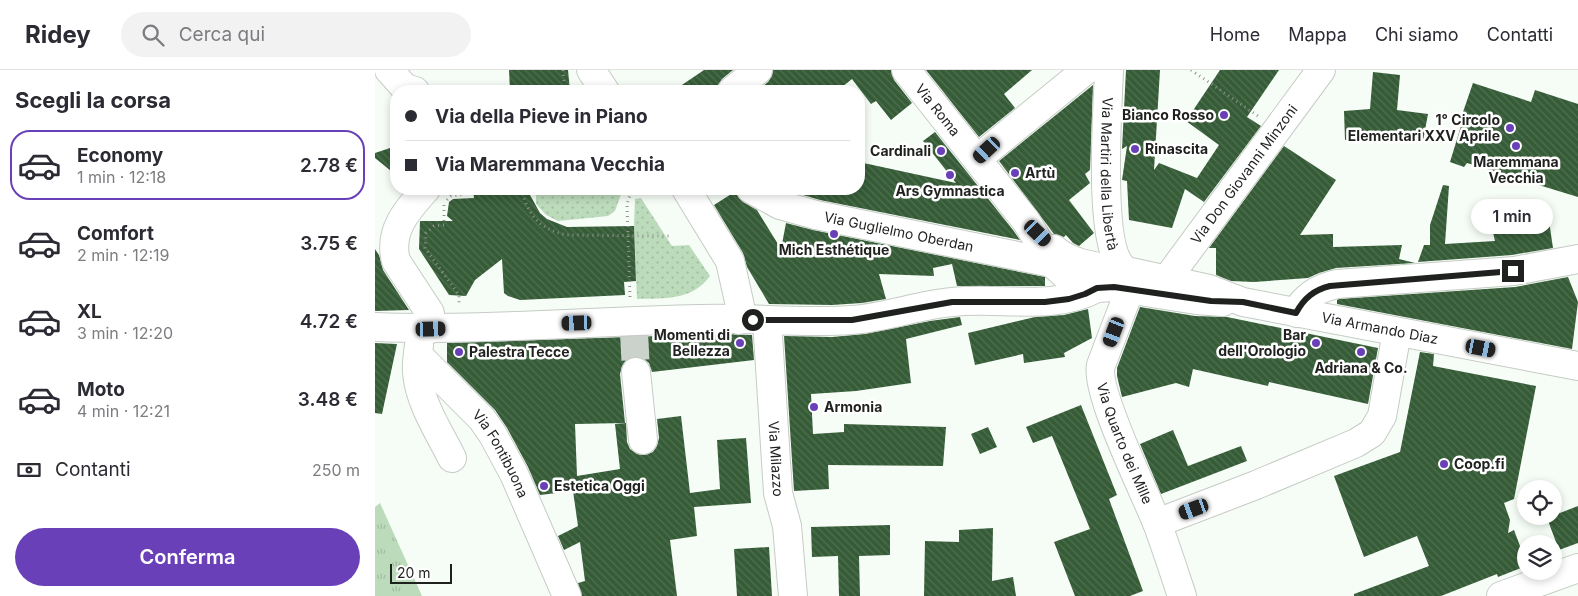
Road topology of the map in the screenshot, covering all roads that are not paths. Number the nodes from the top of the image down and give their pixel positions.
1 (389, 70) edge
2 (591, 70) edge
3 (758, 70) edge
4 (906, 70) edge
5 (1086, 70) edge
6 (1109, 70) edge
7 (1321, 70) edge
8 (402, 85) edge
9 (601, 85) edge
10 (739, 85) edge
11 (977, 159) junction
12 (420, 195) edge
13 (685, 195) edge
14 (762, 195) edge
15 (1026, 222) junction
16 (1578, 259) edge
17 (1052, 263) junction
18 (1167, 279) junction
19 (1128, 280) junction
20 (1097, 288) junction
21 (1243, 302) junction
22 (1296, 313) junction
23 (739, 320) junction
24 (767, 320) junction
25 (375, 327) edge
26 (1397, 332) junction
27 (423, 337) junction
28 (1578, 366) edge
29 (636, 372) tunnel mouth
30 (643, 440) dead end
31 (453, 458) dead end
32 (1157, 522) junction
33 (1578, 568) edge
34 (567, 596) edge
35 (793, 596) edge
36 (1182, 596) edge
37 (1501, 596) edge

1 - 8 street
2 - 9 street
3 - 10 street
4 - 11 street, Via Roma
5 - 11 street
6 - 19 street, Via Martiri della Libertà
7 - 18 street, Via Don Giovanni Minzoni
11 - 15 street, Via Roma
12 - 27 street
13 - 23 street
14 - 17 street, Via Guglielmo Oberdan
15 - 17 street, Via Roma
15 - 19 street, Via Roma
16 - 22 street
17 - 20 street, Via Roma
18 - 19 street, Via Armando Diaz
18 - 21 street, Via Armando Diaz
19 - 20 street, Via Roma
19 - 21 street, Via Roma
19 - 32 street, Via Quarto dei Mille
20 - 24 street
21 - 22 street, Via Armando Diaz
22 - 26 street, Via Armando Diaz
23 - 24 street
23 - 27 street
24 - 35 street, Via Milazzo
25 - 27 street
26 - 28 street, Via Armando Diaz
26 - 32 street
27 - 31 street
27 - 34 street, Via Fontibuona
29 - 30 street
32 - 36 street, Via Quarto dei Mille
33 - 37 street

